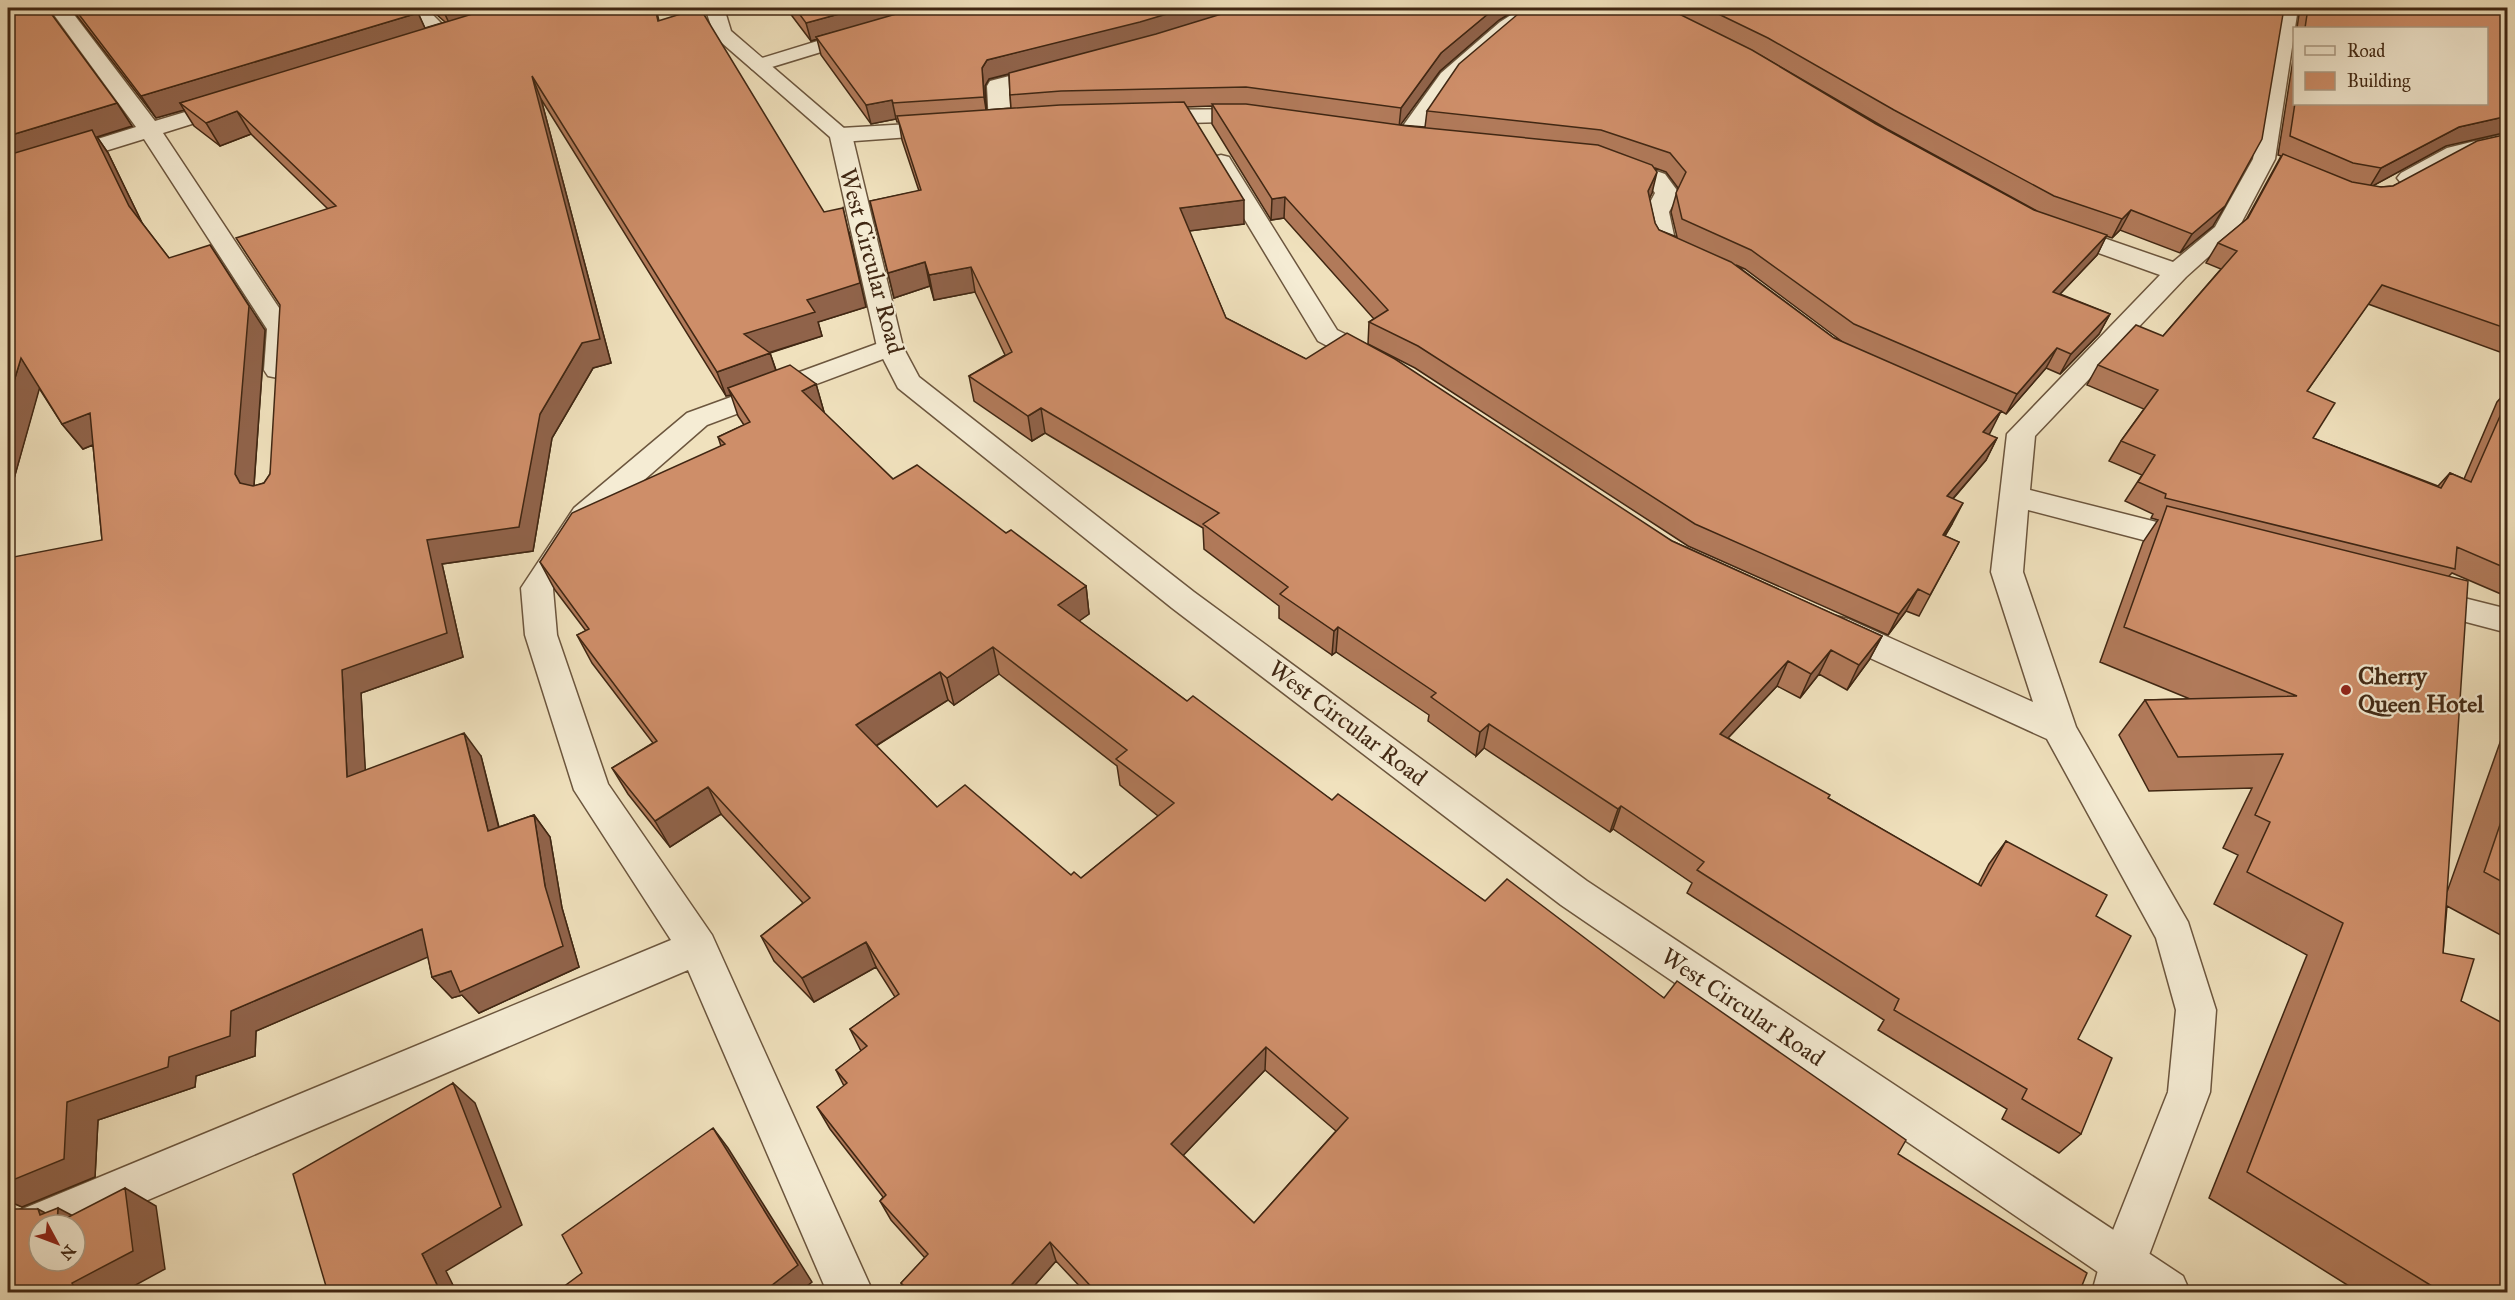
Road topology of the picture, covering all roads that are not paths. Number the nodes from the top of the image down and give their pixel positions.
1 (59, 8) edge
2 (415, 8) edge
3 (715, 8) edge
4 (1534, 8) edge
5 (2288, 8) edge
6 (883, 28) edge
7 (467, 31) edge
8 (446, 38) junction
9 (423, 45) edge
10 (759, 65) junction
11 (1068, 67) edge
12 (253, 98) edge
13 (1192, 115) junction
14 (1122, 117) edge
15 (1280, 120) edge
16 (150, 130) junction
17 (841, 135) junction
18 (1406, 137) edge
19 (2508, 141) edge
20 (1586, 157) edge
21 (8, 174) edge
22 (2393, 187) edge
23 (2035, 222) edge
24 (1715, 267) edge
25 (2177, 272) junction
26 (890, 347) junction
27 (1395, 371) edge
28 (276, 397) edge
29 (2015, 496) junction
30 (2221, 549) edge
31 (2393, 592) edge
32 (1807, 615) edge
33 (2508, 621) edge
34 (2058, 729) junction
35 (698, 947) junction
36 (8, 1237) edge
37 (2119, 1278) edge
38 (850, 1293) edge
39 (2167, 1293) edge

1 - 16 street
2 - 8 street
3 - 10 street, West Circular Road
4 - 18 street
5 - 25 street
6 - 10 street
7 - 8 street
8 - 9 street
10 - 17 street, West Circular Road
11 - 17 street
12 - 16 street
13 - 14 street
13 - 15 street
13 - 27 street
16 - 21 street
16 - 28 street
17 - 26 street, West Circular Road
19 - 22 street
20 - 24 street
23 - 25 street
25 - 29 street
26 - 35 street
26 - 37 street, West Circular Road
29 - 30 street
29 - 34 street
31 - 33 street
32 - 34 street
34 - 37 street
35 - 36 street
35 - 38 street
37 - 39 street, West Circular Road

